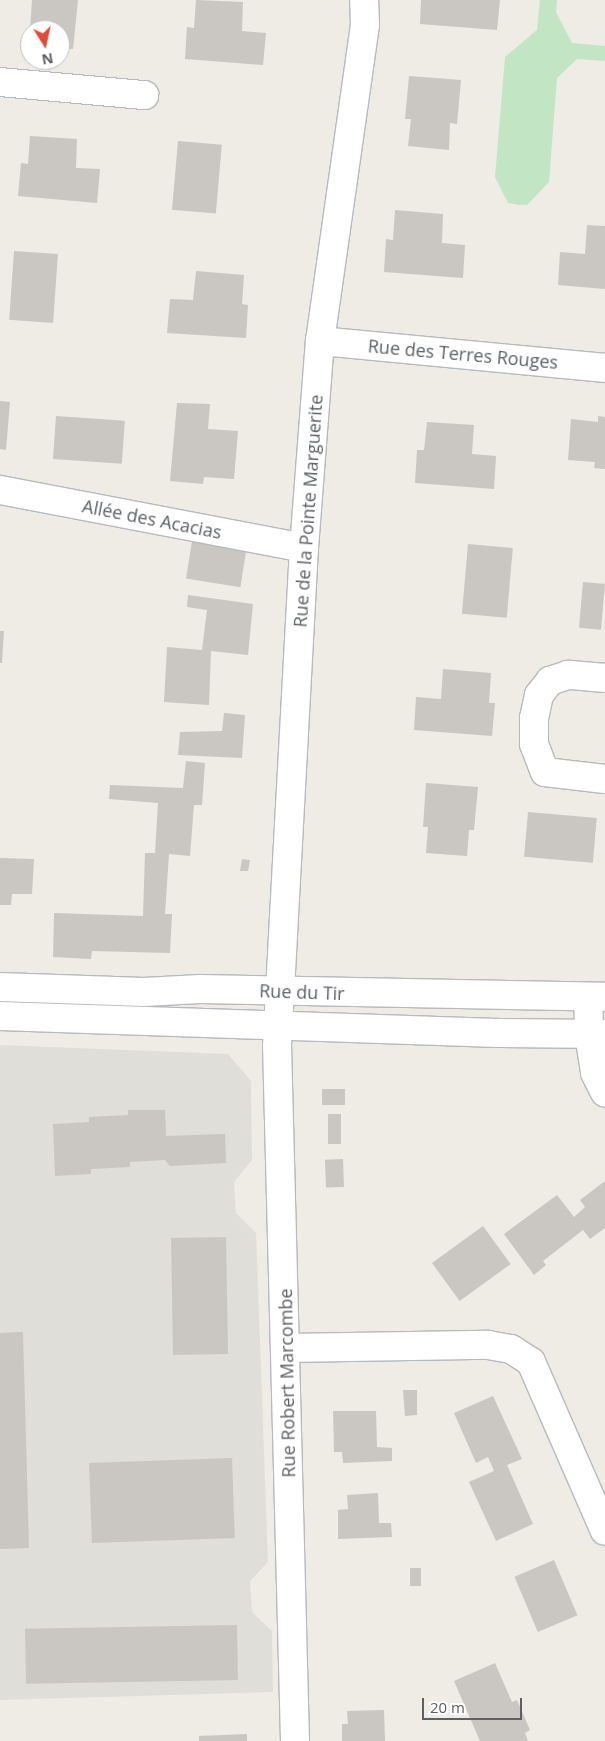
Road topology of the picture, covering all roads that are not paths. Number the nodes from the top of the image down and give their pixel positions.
1 (364, 0) edge
2 (0, 82) edge
3 (144, 95) dead end
4 (320, 341) junction
5 (605, 368) edge
6 (0, 490) edge
7 (304, 548) junction
8 (605, 678) edge
9 (605, 779) edge
10 (0, 988) edge
11 (280, 992) junction
12 (596, 997) edge
13 (0, 1016) edge
14 (279, 1025) junction
15 (597, 1034) edge
16 (605, 1093) edge
17 (287, 1348) junction
18 (605, 1530) edge
19 (295, 1741) edge

1 - 4 street, Rue de la Pointe Marguerite
2 - 3 street
4 - 5 street, Rue des Terres Rouges
4 - 7 street, Rue de la Pointe Marguerite
6 - 7 street, Allée des Acacias
7 - 11 street, Rue de la Pointe Marguerite
8 - 9 street
10 - 11 street, Rue du Tir
11 - 12 street, Rue du Tir
11 - 14 street, Rue de la Pointe Marguerite
12 - 15 street
13 - 14 street, Rue du Tir
14 - 15 street, Rue du Tir
14 - 17 street, Rue Robert Marcombe
15 - 16 street
17 - 18 street
17 - 19 street, Rue Robert Marcombe

